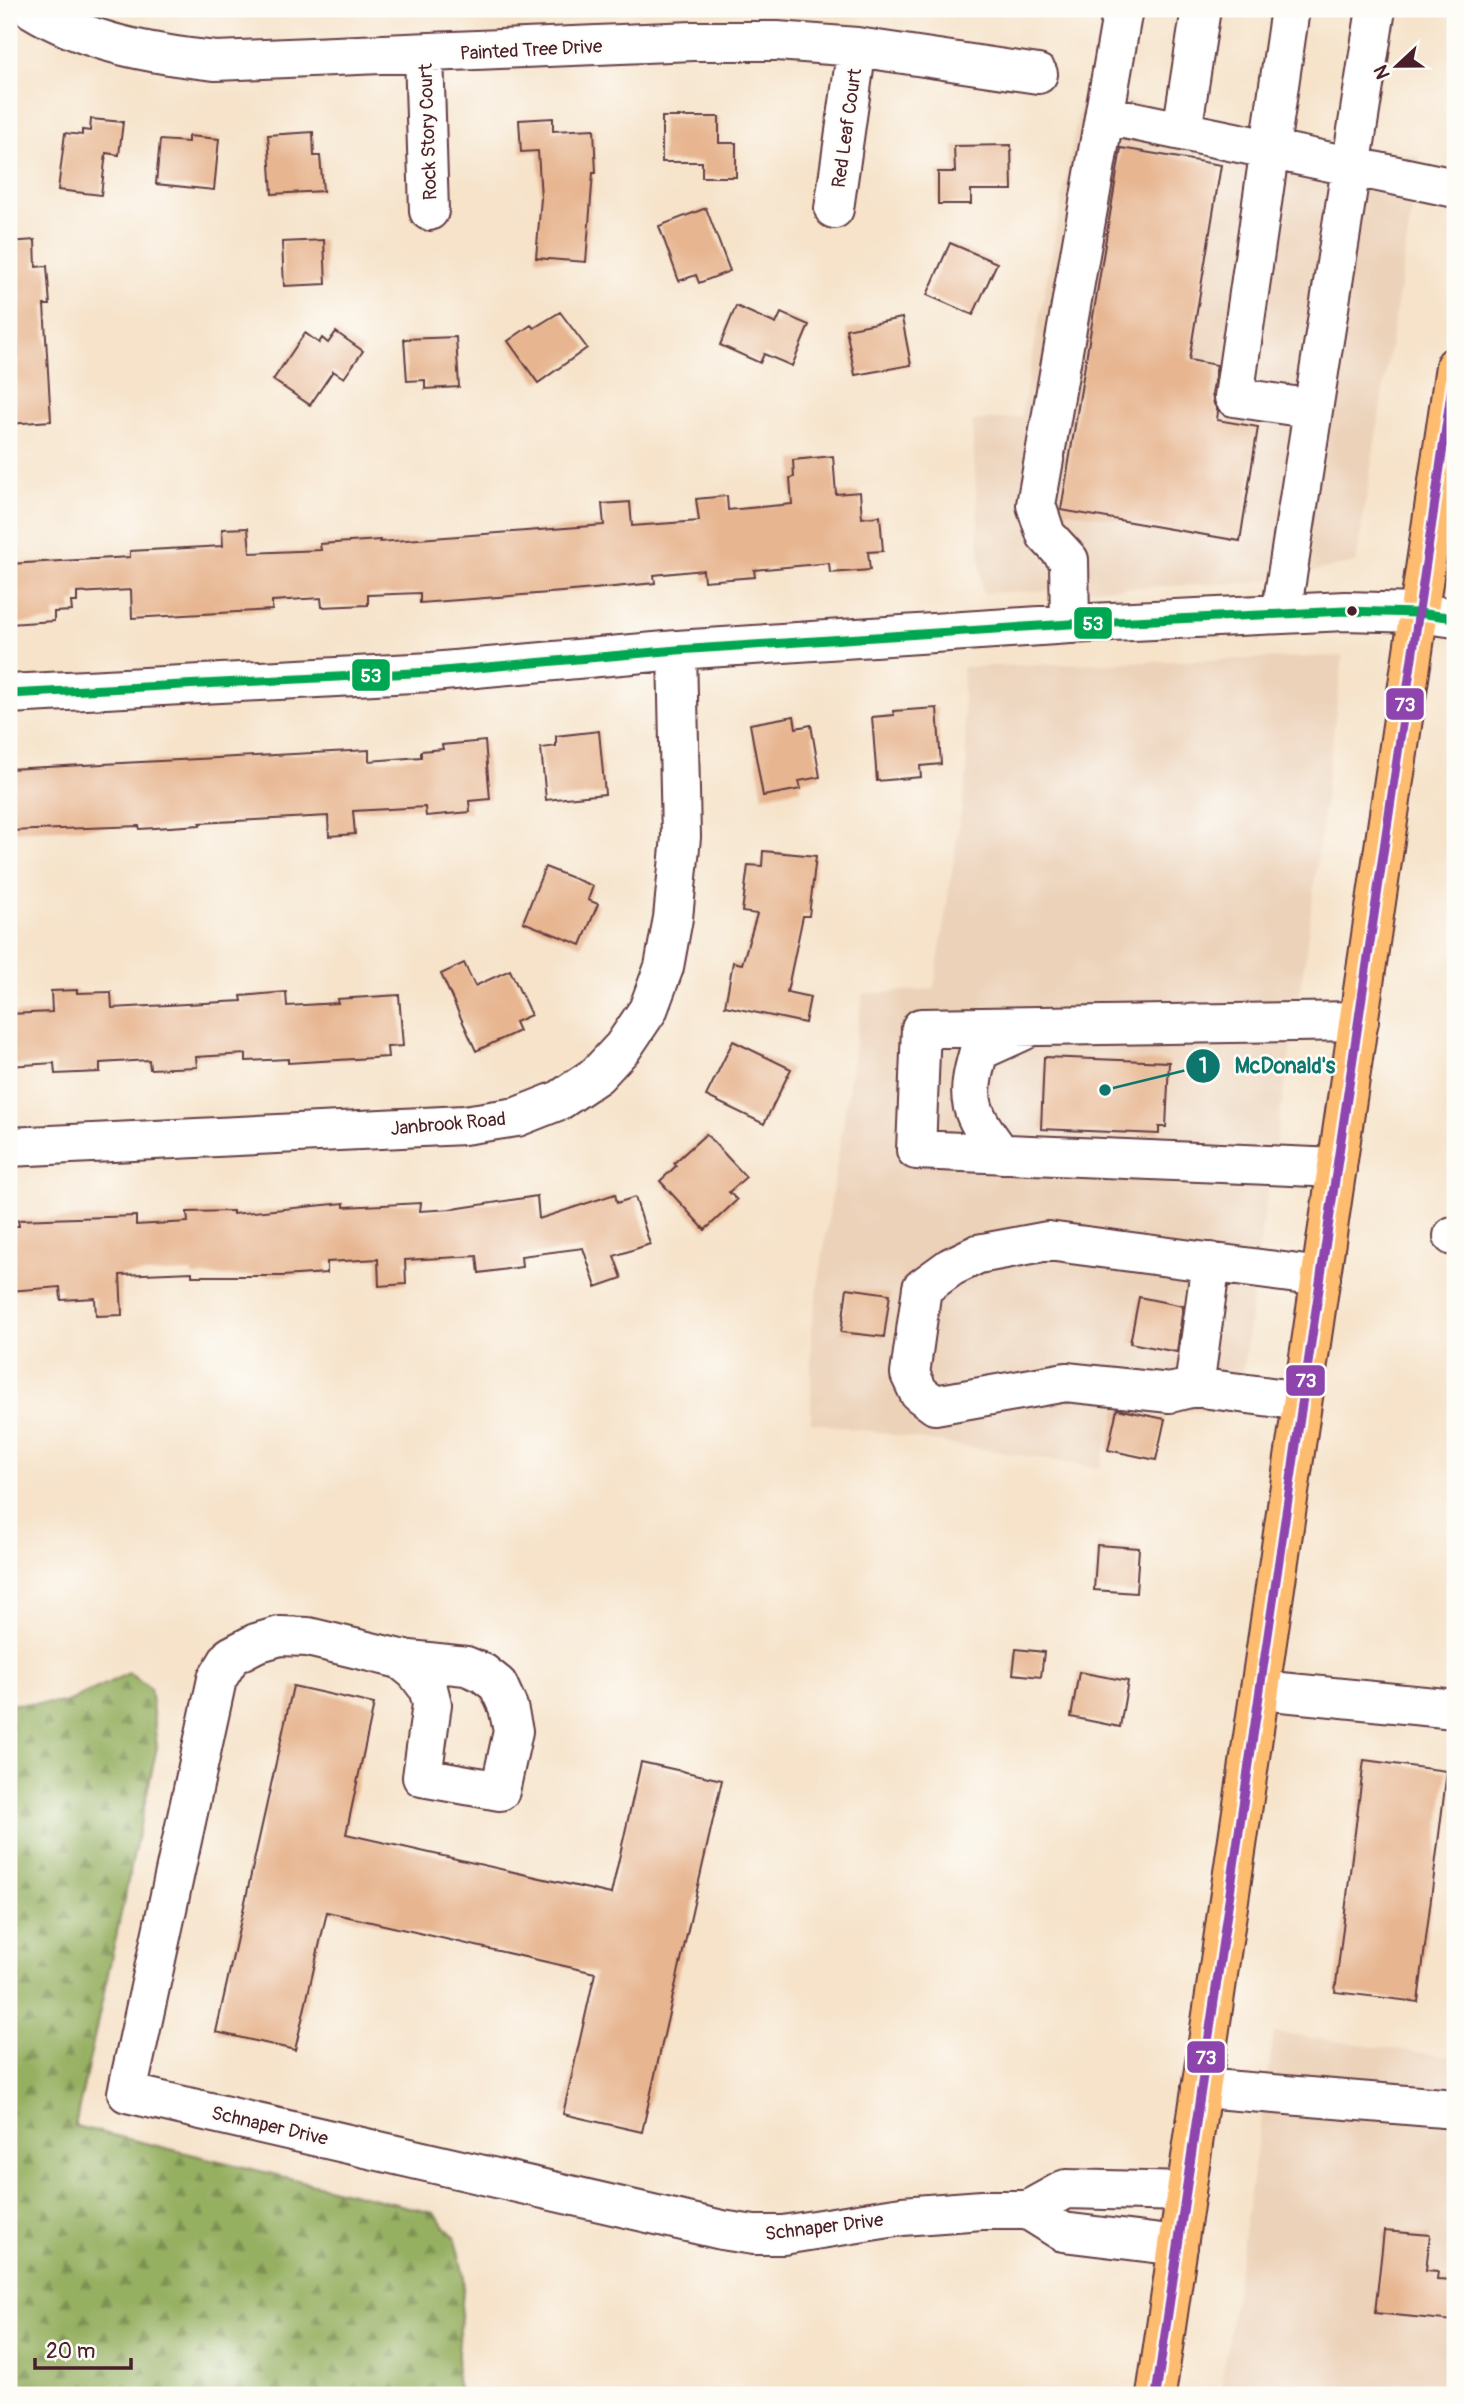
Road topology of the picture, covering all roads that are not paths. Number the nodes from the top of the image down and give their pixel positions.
1 (32, 9) edge
2 (1123, 9) edge
3 (1200, 9) edge
4 (1290, 9) edge
5 (1376, 9) edge
6 (857, 47) junction
7 (424, 54) junction
8 (1038, 74) dead end
9 (1105, 115) junction
10 (1182, 131) junction
11 (1270, 149) junction
12 (1351, 167) junction
13 (1455, 188) edge
14 (834, 209) dead end
15 (429, 211) dead end
16 (1455, 366) edge
17 (1313, 409) junction
18 (1281, 614) junction
19 (1437, 616) edge
20 (1070, 624) junction
21 (677, 650) junction
22 (9, 694) edge
23 (1359, 1021) junction
24 (1034, 1026) junction
25 (9, 1147) edge
26 (1001, 1154) junction
27 (1337, 1168) junction
28 (1211, 1262) junction
29 (1321, 1277) junction
30 (1194, 1387) junction
31 (1302, 1401) junction
32 (400, 1659) dead end
33 (1260, 1689) junction
34 (1455, 1709) edge
35 (1201, 2088) junction
36 (1455, 2109) edge
37 (1186, 2192) junction
38 (1028, 2210) junction
39 (1178, 2246) junction
40 (1156, 2395) edge

1 - 7 street, Painted Tree Drive
2 - 9 street
3 - 10 street
4 - 11 street
5 - 12 street
6 - 7 street, Painted Tree Drive
6 - 8 street, Painted Tree Drive
6 - 14 street, Red Leaf Court
7 - 15 street, Rock Story Court
9 - 10 street
9 - 20 street
10 - 11 street
11 - 12 street
11 - 17 street
12 - 13 street
12 - 17 street
16 - 19 main road
17 - 18 street
18 - 19 street
18 - 20 street
19 - 23 main road
20 - 21 street
21 - 22 street
21 - 25 street, Janbrook Road
23 - 24 street
23 - 27 main road
24 - 26 street
24 - 26 street
26 - 27 street
27 - 29 main road
28 - 29 street
28 - 30 street
28 - 30 street
29 - 31 main road
30 - 31 street
31 - 33 main road
32 - 38 street, Schnaper Drive
33 - 34 street
33 - 35 main road
35 - 36 street
35 - 37 main road
37 - 38 street, Schnaper Drive
37 - 39 main road
38 - 39 street
39 - 40 main road

